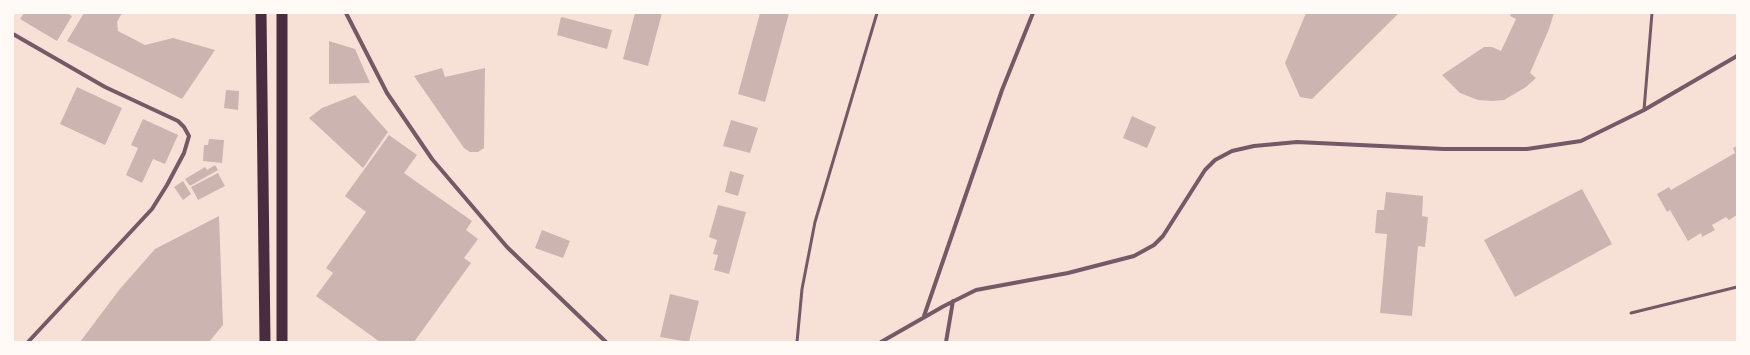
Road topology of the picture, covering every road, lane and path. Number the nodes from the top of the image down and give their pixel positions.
1 (261, 13) edge
2 (282, 13) edge
3 (346, 13) edge
4 (877, 13) edge
5 (1033, 13) edge
6 (1652, 13) edge
7 (13, 34) edge
8 (1737, 56) edge
9 (1644, 110) junction
10 (1737, 287) edge
11 (953, 301) junction
12 (1631, 314) dead end
13 (924, 317) junction
14 (28, 342) edge
15 (265, 342) edge
16 (282, 342) edge
17 (606, 342) edge
18 (797, 342) edge
19 (881, 342) edge
20 (946, 342) edge

1 - 15 highway
2 - 16 highway
3 - 17 street
4 - 18 lane
5 - 13 street
6 - 9 lane
7 - 14 street
8 - 9 street
9 - 11 street
10 - 12 lane
11 - 13 street
11 - 20 street
13 - 19 street

